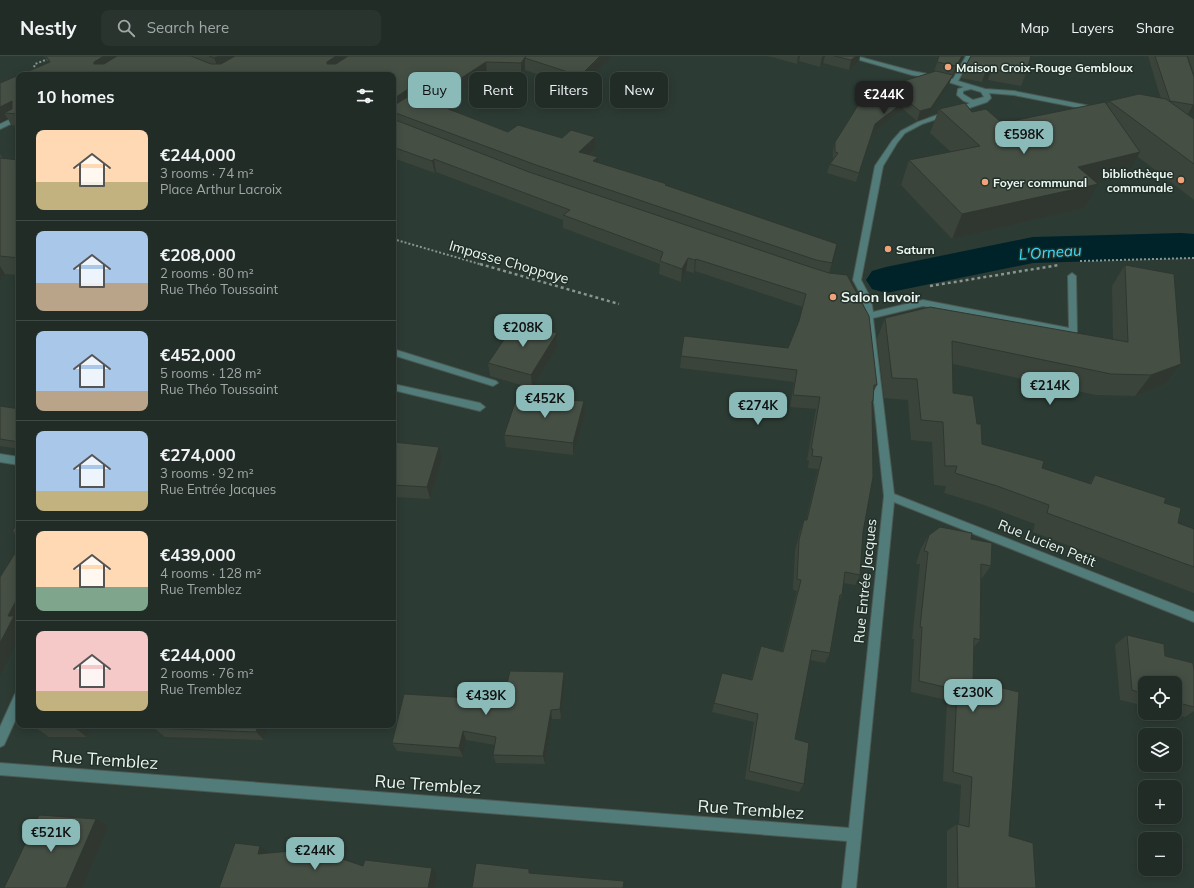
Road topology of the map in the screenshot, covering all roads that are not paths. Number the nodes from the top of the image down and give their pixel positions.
1 (849, 56) edge
2 (969, 56) edge
3 (955, 81) junction
4 (970, 88) junction
5 (984, 91) junction
6 (1029, 97) junction
7 (964, 98) junction
8 (984, 101) junction
9 (1106, 111) edge
10 (937, 116) junction
11 (16, 118) edge
12 (0, 126) edge
13 (1072, 276) dead end
14 (869, 316) junction
15 (396, 353) edge
16 (493, 383) dead end
17 (396, 388) edge
18 (480, 407) dead end
19 (0, 458) edge
20 (16, 461) edge
21 (889, 496) junction
22 (1194, 617) edge
23 (16, 705) edge
24 (0, 740) edge
25 (0, 769) edge
26 (854, 834) junction
27 (849, 888) edge

1 - 3 street
2 - 3 street
3 - 4 street
4 - 5 street
4 - 7 street
5 - 6 street
5 - 8 street
6 - 8 street
6 - 9 street
7 - 8 street
7 - 10 street
8 - 10 street
10 - 14 street, Rue Entrée Jacques
11 - 12 street
13 - 14 street
14 - 21 street, Rue Entrée Jacques
15 - 16 street
17 - 18 street
19 - 20 street
21 - 22 street, Rue Lucien Petit
21 - 26 street, Rue Entrée Jacques
23 - 24 street
25 - 26 street, Rue Tremblez
26 - 27 street, Rue Entrée Jacques

